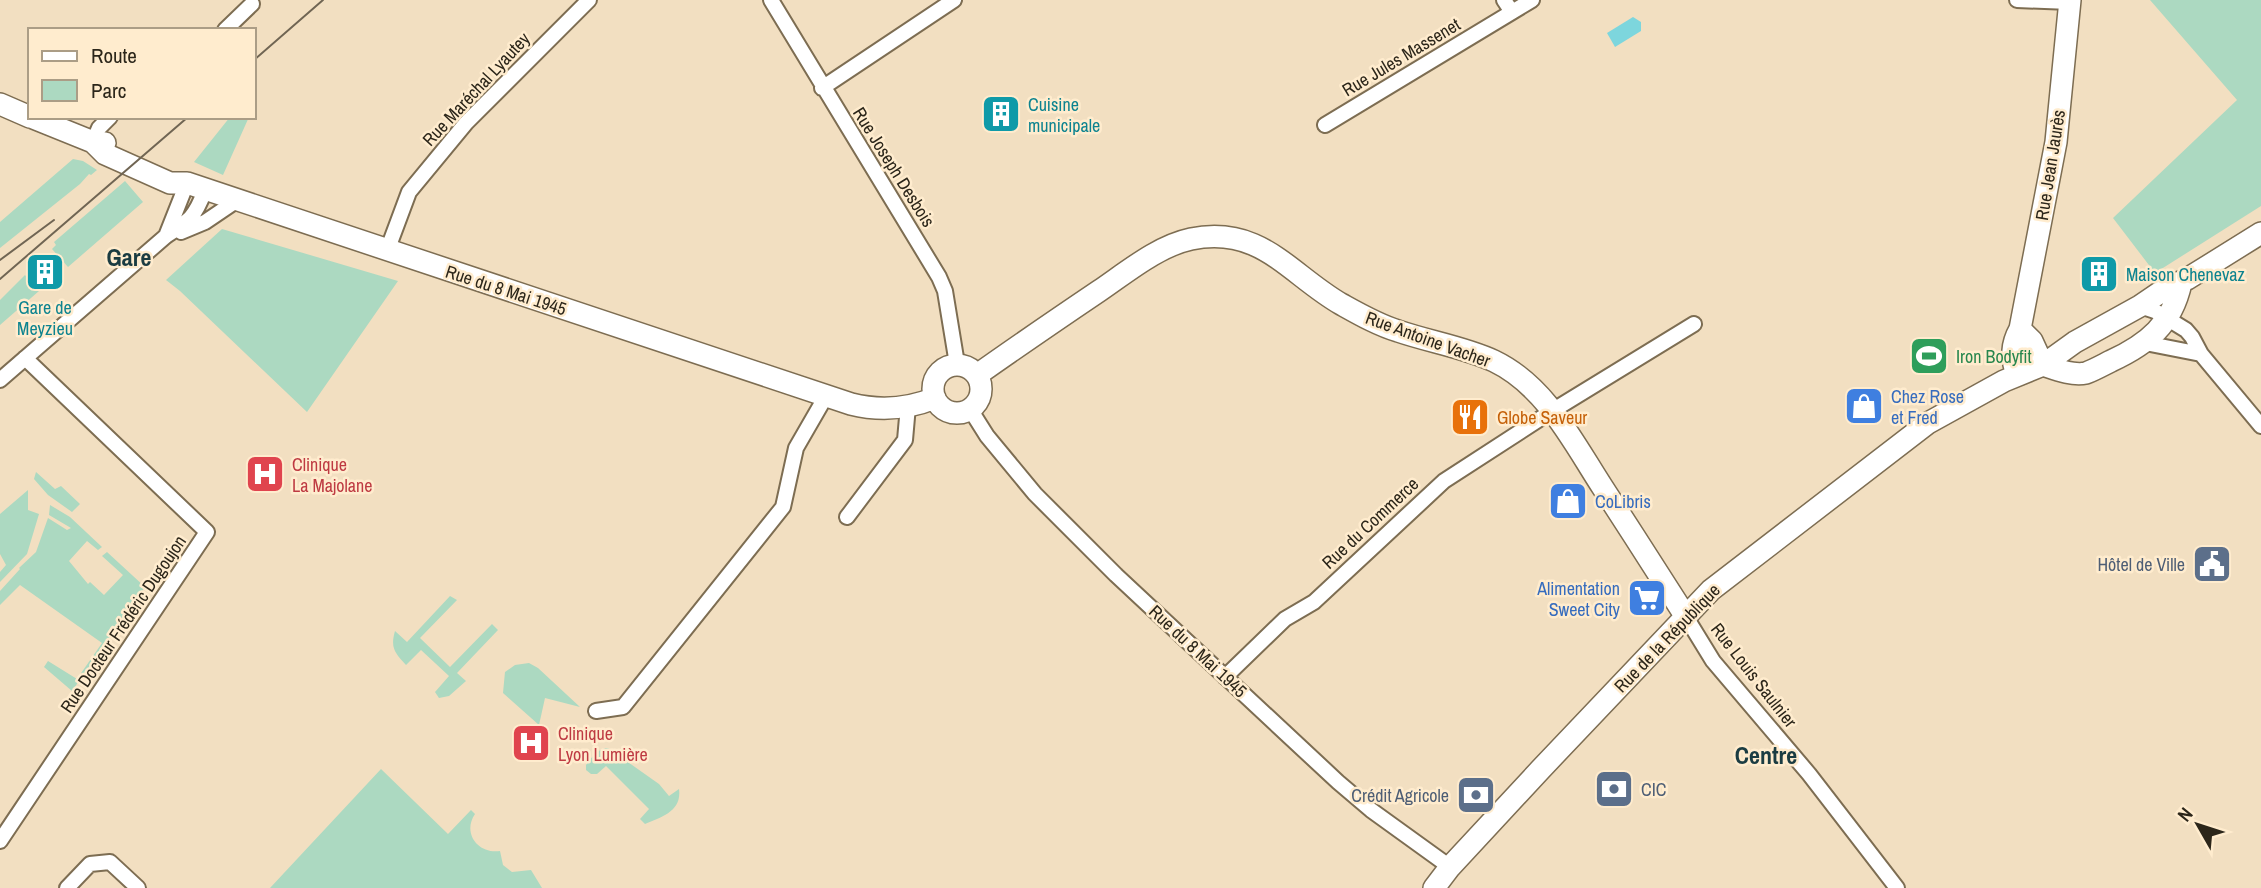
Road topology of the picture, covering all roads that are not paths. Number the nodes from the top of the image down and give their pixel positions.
1 (589, 0) edge
2 (771, 0) edge
3 (954, 0) edge
4 (1532, 0) edge
5 (2017, 0) edge
6 (2070, 1) edge
7 (252, 4) dead end
8 (1508, 6) edge
9 (227, 28) edge
10 (822, 88) junction
11 (0, 104) edge
12 (28, 116) edge
13 (36, 119) edge
14 (108, 119) edge
15 (1325, 125) dead end
16 (93, 142) junction
17 (196, 187) junction
18 (236, 201) junction
19 (2261, 233) edge
20 (166, 236) junction
21 (387, 251) junction
22 (2181, 283) junction
23 (2140, 306) junction
24 (2168, 319) junction
25 (1694, 324) dead end
26 (2020, 329) junction
27 (2075, 342) junction
28 (2145, 342) junction
29 (2201, 354) junction
30 (25, 358) junction
31 (957, 364) junction
32 (2043, 365) junction
33 (2087, 372) junction
34 (977, 374) junction
35 (2017, 375) junction
36 (0, 380) edge
37 (826, 396) junction
38 (934, 398) junction
39 (908, 406) junction
40 (970, 410) junction
41 (1552, 411) junction
42 (2259, 422) edge
43 (847, 517) dead end
44 (1686, 617) junction
45 (1225, 677) junction
46 (596, 711) dead end
47 (0, 841) edge
48 (1450, 867) junction
49 (67, 888) edge
50 (138, 888) edge
51 (1434, 888) edge
52 (1897, 888) edge

1 - 21 street, Rue Maréchal Lyautey
2 - 10 street, Rue Joseph Desbois
3 - 10 street
4 - 8 street, Rue Jules Massenet
5 - 6 street
6 - 26 street, Rue Jean Jaurès
7 - 9 street
8 - 15 street, Rue Jules Massenet
10 - 31 street, Rue Joseph Desbois
11 - 12 street, Rue du 8 Mai 1945
13 - 16 street, Rue du 8 Mai 1945
14 - 16 street
16 - 17 street, Rue du 8 Mai 1945
17 - 18 street, Rue du 8 Mai 1945
17 - 20 street
17 - 20 street
18 - 20 street
18 - 21 street, Rue du 8 Mai 1945
19 - 22 street, Rue de la République
20 - 30 street
21 - 37 street, Rue du 8 Mai 1945
22 - 23 street, Rue de la République
22 - 24 street
23 - 24 street
23 - 27 street, Rue de la République
24 - 28 street
24 - 29 street
25 - 41 street, Rue du Commerce
26 - 32 street
26 - 35 street, Rue Jean Jaurès
27 - 32 street, Rue de la République
27 - 33 street
28 - 29 street
28 - 33 street
29 - 42 street
30 - 36 street
30 - 47 street, Rue Docteur Frédéric Dugoujon
31 - 34 street
31 - 38 street
32 - 33 street
32 - 35 street, Rue de la République
34 - 40 street
34 - 41 street, Rue Antoine Vacher
35 - 44 street, Rue de la République
37 - 39 street, Rue du 8 Mai 1945
37 - 46 street
38 - 39 street, Rue du 8 Mai 1945
38 - 40 street
39 - 43 street
40 - 45 street, Rue du 8 Mai 1945
41 - 44 street, Rue Antoine Vacher
41 - 45 street, Rue du Commerce
44 - 48 street, Rue de la République
44 - 52 street, Rue Louis Saulnier
45 - 48 street, Rue du 8 Mai 1945
48 - 51 street, Rue de la République
49 - 50 street

